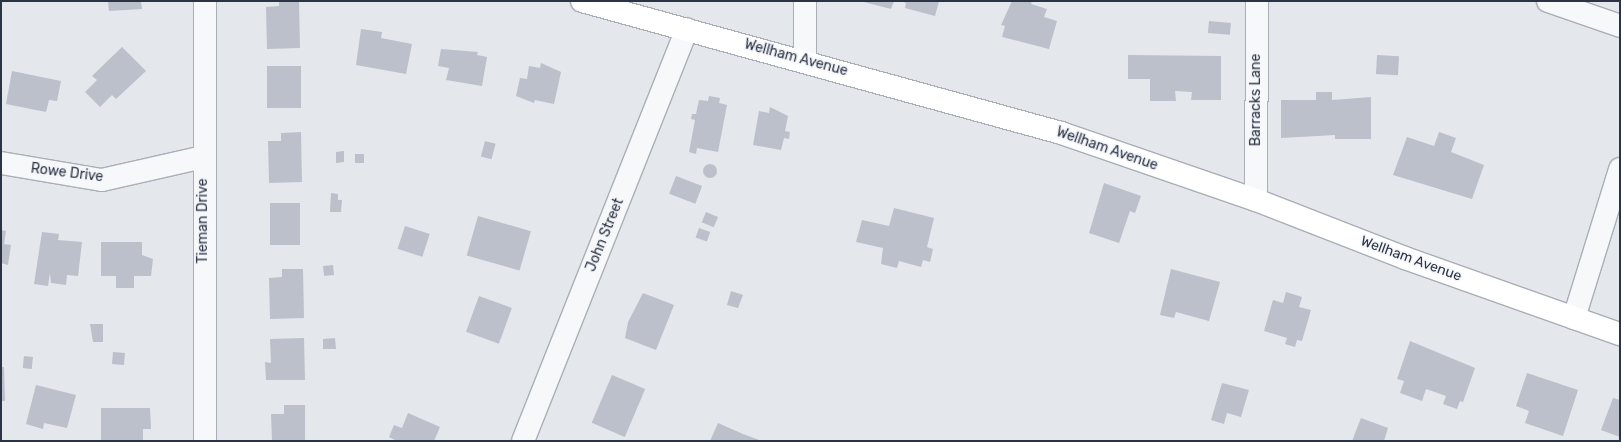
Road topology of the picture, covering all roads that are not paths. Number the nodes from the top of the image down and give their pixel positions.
1 (205, 1) edge
2 (582, 1) edge
3 (805, 1) edge
4 (1257, 1) edge
5 (1548, 1) edge
6 (1620, 26) edge
7 (687, 29) junction
8 (805, 60) junction
9 (203, 157) junction
10 (1, 163) edge
11 (1620, 169) edge
12 (1256, 200) junction
13 (1574, 318) junction
14 (1620, 334) edge
15 (205, 441) edge
16 (523, 441) edge

1 - 9 street, Tieman Drive
2 - 7 street, Wellham Avenue
3 - 8 street
4 - 12 street, Barracks Lane
5 - 6 street
7 - 8 street, Wellham Avenue
7 - 16 street, John Street
8 - 12 street, Wellham Avenue
9 - 10 street, Rowe Drive
9 - 15 street, Tieman Drive
11 - 13 street
12 - 13 street, Wellham Avenue
13 - 14 street, Wellham Avenue

